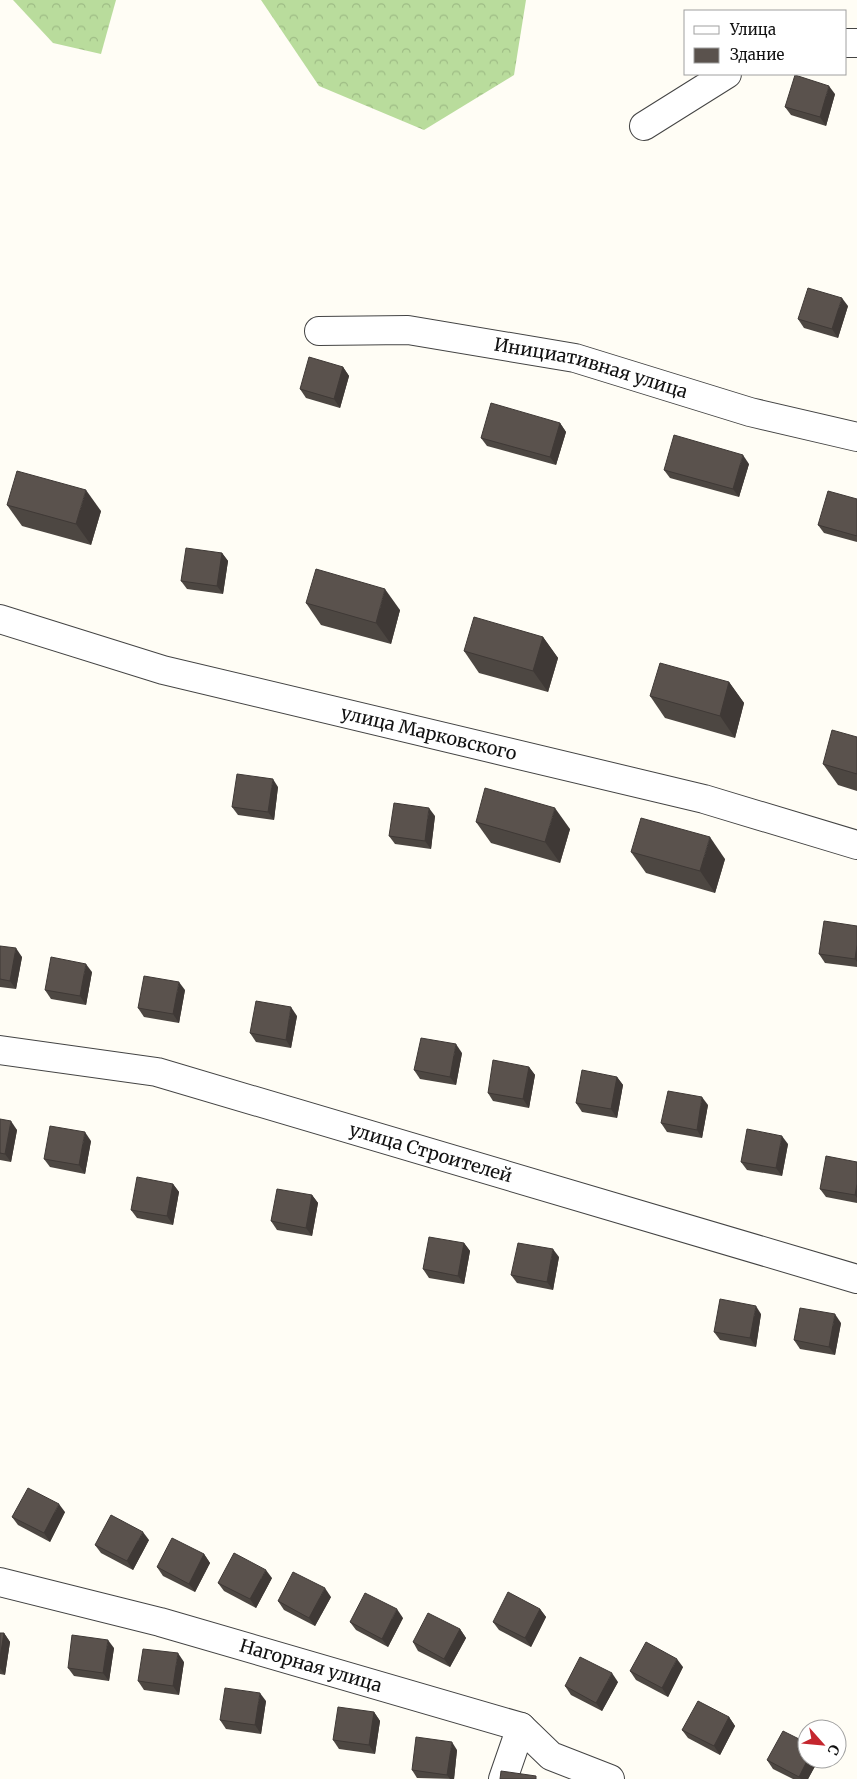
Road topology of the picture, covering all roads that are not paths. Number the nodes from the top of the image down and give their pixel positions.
1 (724, 75) edge
2 (644, 126) dead end
3 (319, 331) dead end
4 (857, 437) edge
5 (0, 619) edge
6 (857, 845) edge
7 (0, 1050) edge
8 (857, 1279) edge
9 (0, 1582) edge
10 (521, 1727) junction
11 (503, 1779) edge
12 (610, 1779) edge

1 - 2 lane
3 - 4 lane, Инициативная улица
5 - 6 lane, улица Марковского
7 - 8 lane, улица Строителей
9 - 10 lane, Нагорная улица
10 - 11 lane
10 - 12 lane, Нагорная улица

